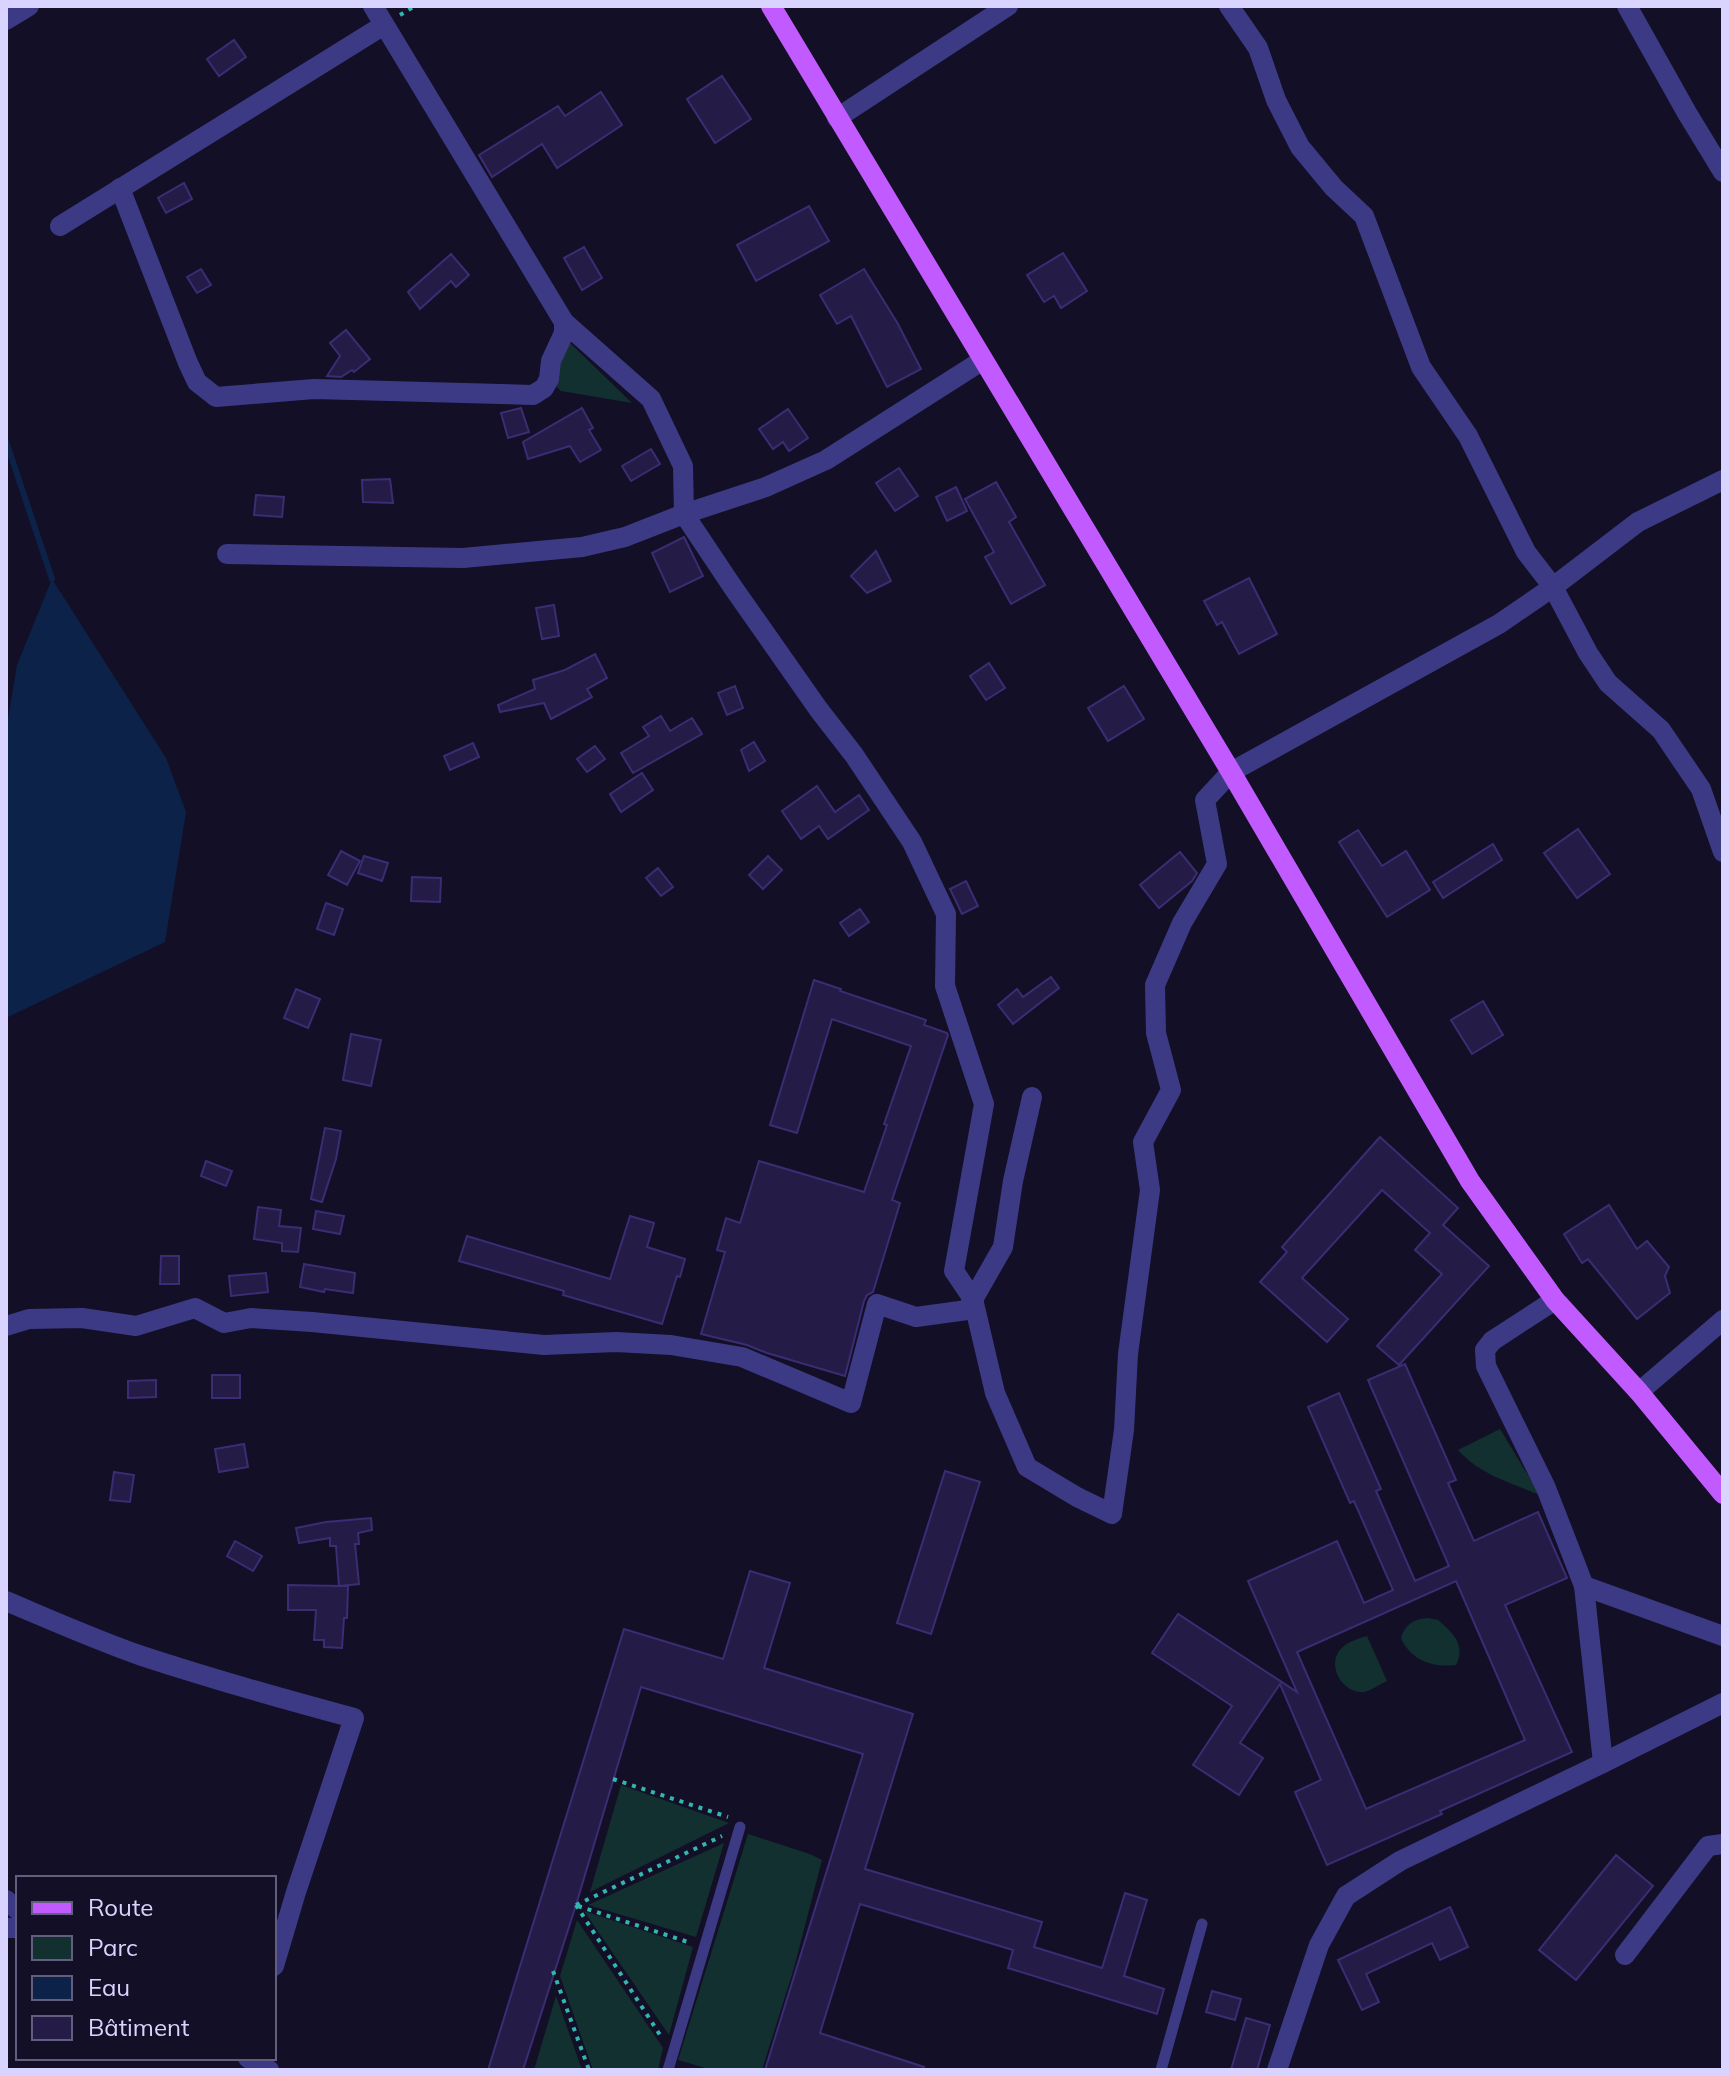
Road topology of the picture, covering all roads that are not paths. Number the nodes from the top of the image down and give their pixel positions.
1 (29, 6) edge
2 (373, 6) edge
3 (771, 6) edge
4 (1008, 6) edge
5 (1229, 6) edge
6 (1627, 6) edge
7 (6, 20) edge
8 (384, 25) junction
9 (837, 118) junction
10 (1723, 172) edge
11 (120, 188) junction
12 (60, 226) dead end
13 (564, 322) junction
14 (983, 360) junction
15 (1723, 480) edge
16 (684, 514) junction
17 (227, 554) dead end
18 (1553, 587) junction
19 (1231, 772) junction
20 (1723, 852) edge
21 (1032, 1097) dead end
22 (973, 1299) junction
23 (1555, 1300) junction
24 (1723, 1320) edge
25 (6, 1326) edge
26 (1639, 1392) junction
27 (1723, 1494) edge
28 (1584, 1586) junction
29 (6, 1601) edge
30 (1723, 1636) edge
31 (1723, 1703) edge
32 (1603, 1763) junction
33 (740, 1827) road end
34 (1723, 1844) edge
35 (1202, 1924) dead end
36 (1625, 1955) dead end
37 (276, 1959) edge
38 (668, 2070) edge
39 (1161, 2070) edge
40 (1277, 2070) edge

1 - 7 street
2 - 8 street
3 - 9 main road
4 - 9 street
5 - 18 street
6 - 10 street
8 - 11 street
8 - 13 street
9 - 14 main road
11 - 12 street
11 - 13 street
13 - 16 street
14 - 16 street
14 - 19 main road
15 - 18 street
16 - 17 street
16 - 22 street
18 - 19 street
18 - 20 street
19 - 22 street
19 - 23 main road
21 - 22 street
22 - 25 street
23 - 26 main road
23 - 28 street
24 - 26 street
26 - 27 main road
28 - 30 street
28 - 32 street
29 - 37 street
31 - 32 street
32 - 40 street
33 - 38 lane
34 - 36 street
35 - 39 lane

